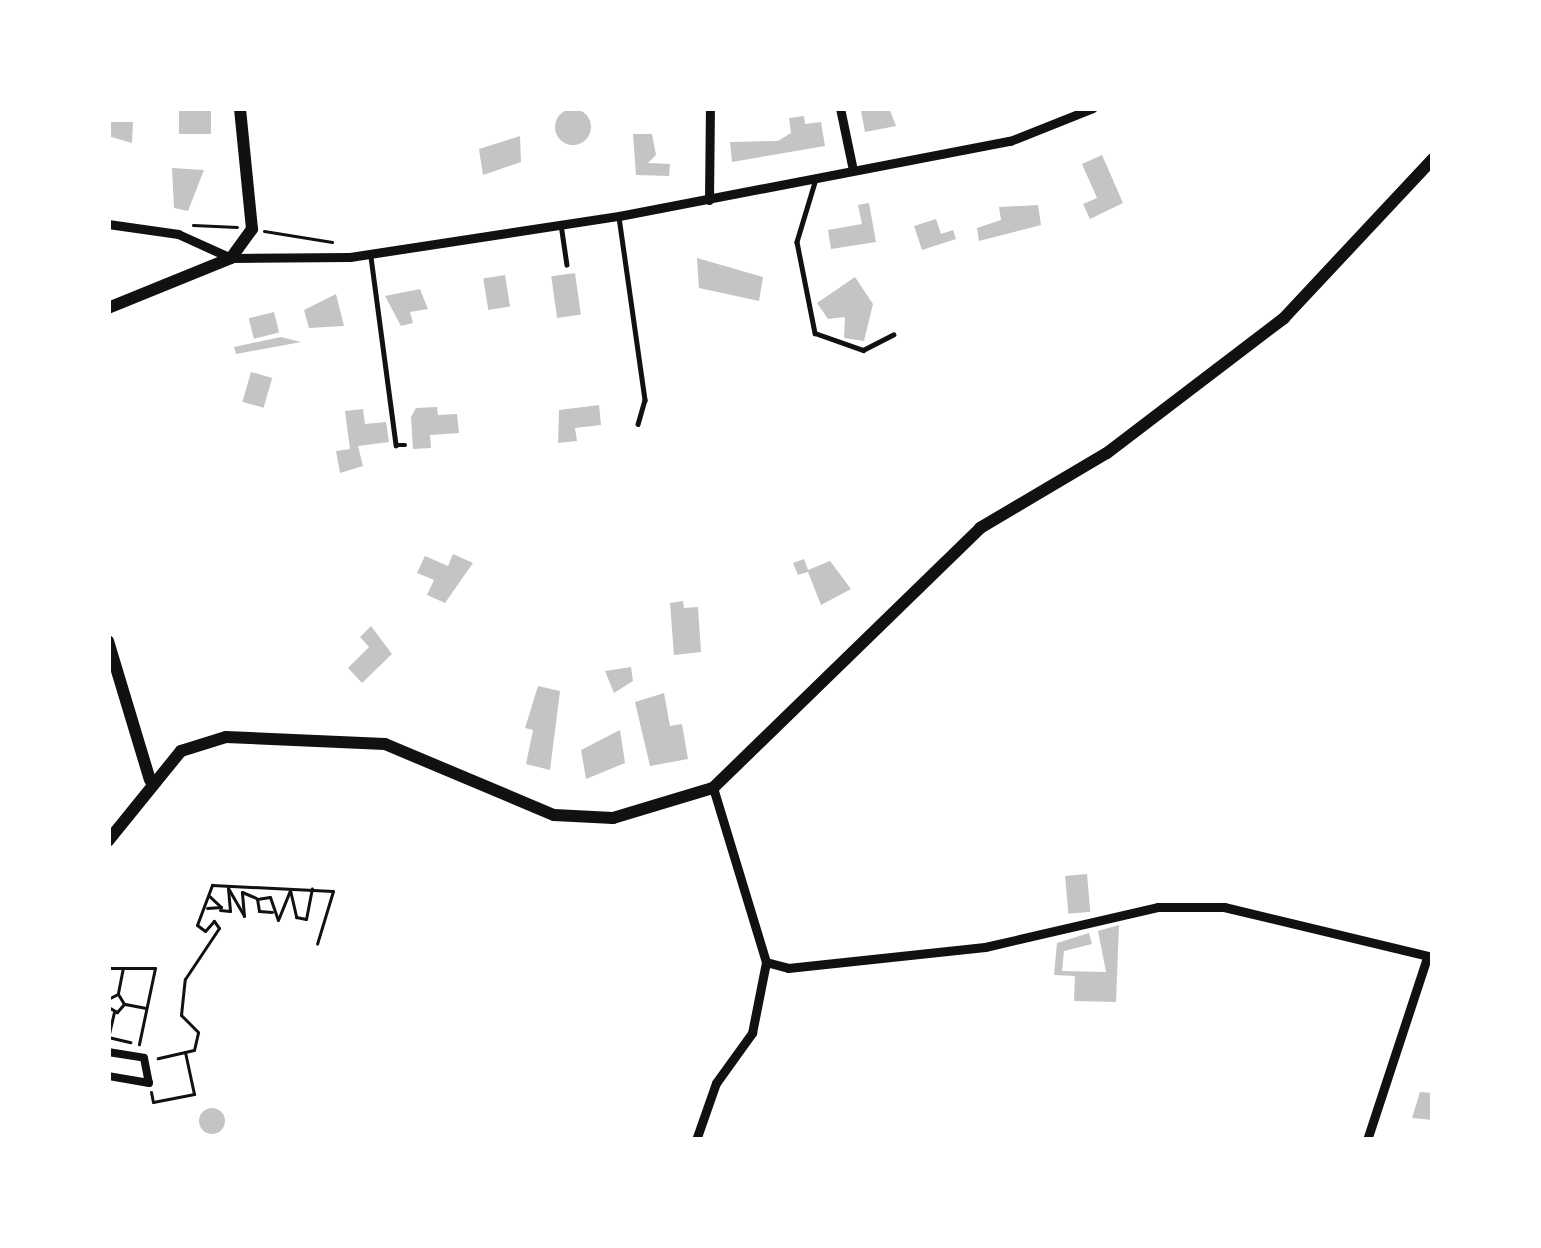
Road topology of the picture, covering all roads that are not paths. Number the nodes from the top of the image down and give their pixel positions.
1 (240, 108) edge
2 (710, 108) edge
3 (840, 108) edge
4 (1093, 108) edge
5 (1433, 159) edge
6 (853, 170) junction
7 (816, 178) junction
8 (709, 200) junction
9 (619, 216) junction
10 (108, 224) edge
11 (561, 224) junction
12 (370, 254) junction
13 (231, 258) junction
14 (568, 266) dead end
15 (108, 308) edge
16 (893, 335) dead end
17 (638, 424) dead end
18 (405, 445) dead end
19 (108, 641) edge
20 (150, 779) junction
21 (712, 788) junction
22 (108, 842) edge
23 (1430, 958) edge
24 (766, 962) junction
25 (108, 1052) edge
26 (108, 1076) edge
27 (696, 1140) edge
28 (1367, 1140) edge

1 - 13 street
2 - 8 street
3 - 6 street
4 - 6 street
5 - 21 street
6 - 7 street
7 - 8 street
7 - 16 lane
8 - 9 street
9 - 11 street
9 - 17 lane
10 - 13 street
11 - 12 street
11 - 14 lane
12 - 13 street
12 - 18 lane
13 - 15 street
19 - 20 street
20 - 21 street
20 - 22 street
21 - 24 street
23 - 24 street
23 - 28 street
24 - 27 street
25 - 26 street

